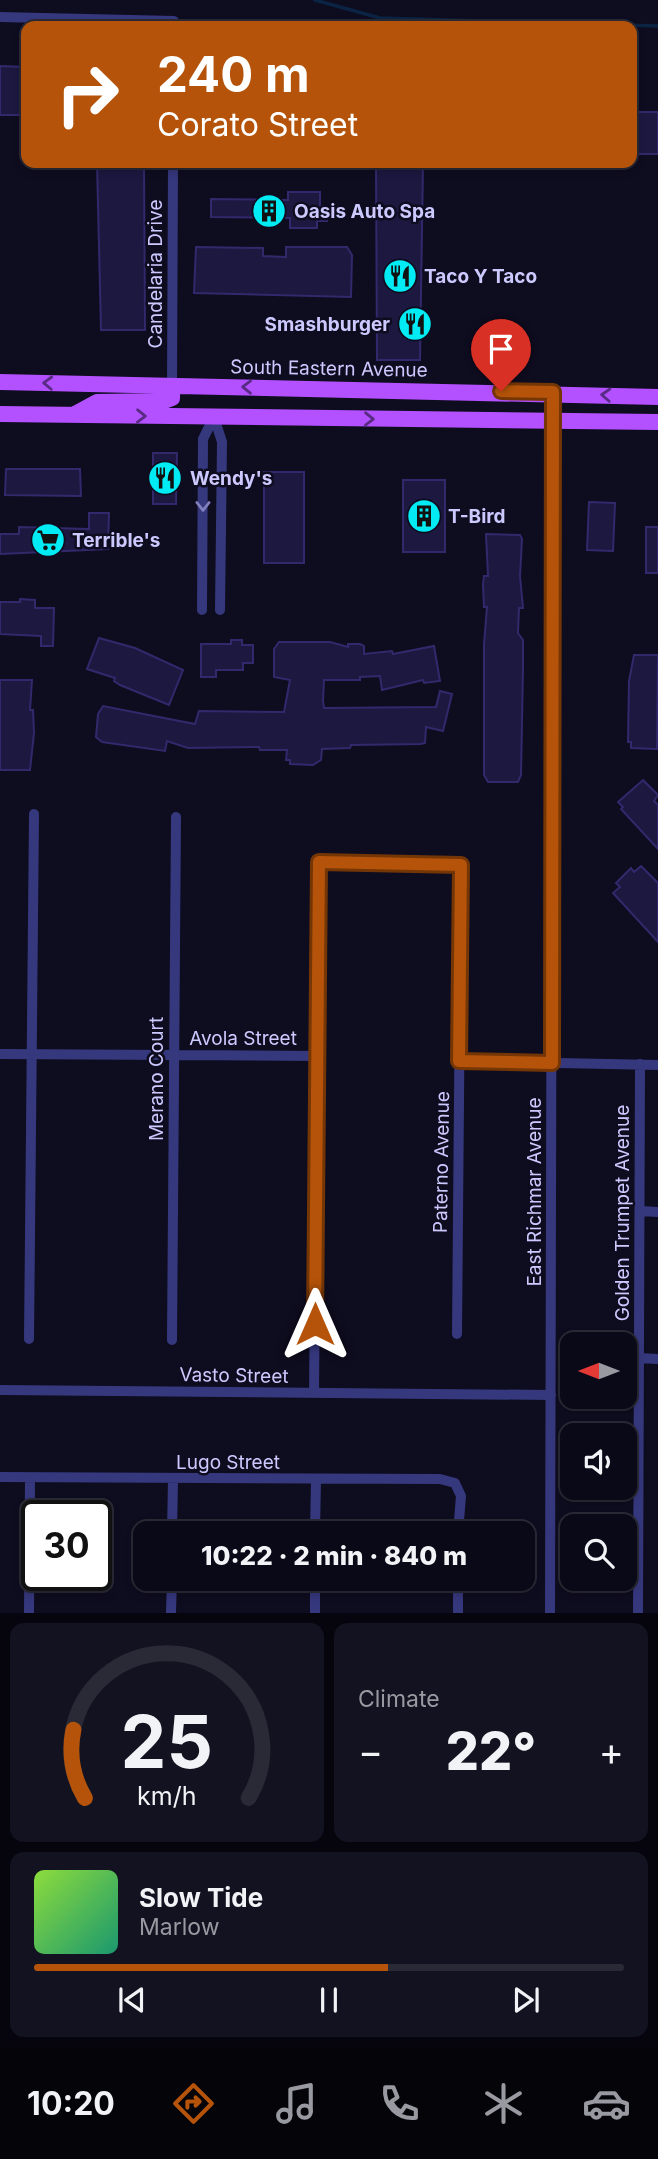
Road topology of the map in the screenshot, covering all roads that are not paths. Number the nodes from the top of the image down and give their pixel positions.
1 (0, 17) edge
2 (99, 21) edge
3 (173, 168) edge
4 (0, 382) edge
5 (172, 386) junction
6 (215, 387) junction
7 (553, 392) junction
8 (658, 397) edge
9 (0, 414) edge
10 (73, 415) junction
11 (214, 416) junction
12 (553, 421) junction
13 (658, 422) edge
14 (202, 610) dead end
15 (220, 610) dead end
16 (34, 814) dead end
17 (176, 817) dead end
18 (0, 1054) edge
19 (32, 1054) junction
20 (174, 1055) junction
21 (317, 1056) junction
22 (459, 1061) junction
23 (552, 1063) junction
24 (640, 1064) junction
25 (658, 1065) edge
26 (640, 1211) junction
27 (658, 1212) edge
28 (457, 1334) dead end
29 (29, 1339) dead end
30 (172, 1340) dead end
31 (639, 1358) junction
32 (658, 1359) edge
33 (0, 1390) edge
34 (314, 1393) junction
35 (551, 1395) junction
36 (0, 1477) edge
37 (30, 1478) junction
38 (173, 1479) junction
39 (316, 1480) junction
40 (172, 1521) edge
41 (315, 1521) edge
42 (459, 1521) edge
43 (172, 1591) edge
44 (315, 1591) edge
45 (458, 1591) edge
46 (29, 1613) edge
47 (172, 1613) edge
48 (315, 1613) edge
49 (458, 1613) edge
50 (550, 1613) edge
51 (638, 1613) edge

1 - 2 street
3 - 5 street, Candelaria Drive
5 -> 4 main road, South Eastern Avenue
5 - 6 main road, South Eastern Avenue
5 - 10 main road
7 -> 6 main road, South Eastern Avenue
6 - 11 main road
8 -> 7 main road, South Eastern Avenue
7 - 12 street, East Richmar Avenue
9 - 10 main road
10 -> 11 main road
11 -> 12 main road
11 -> 14 street
11 - 15 street
12 - 13 main road
12 - 23 street, East Richmar Avenue
16 - 19 street
17 - 20 street, Merano Court
18 - 19 street, Avola Street
19 - 20 street, Avola Street
19 - 29 street
20 - 21 street, Avola Street
20 - 30 street, Merano Court
21 - 22 street, Paterno Avenue
21 - 34 street
22 - 23 street
22 - 28 street, Paterno Avenue
23 - 24 street
23 - 35 street, East Richmar Avenue
24 - 25 street
24 - 26 street, Golden Trumpet Avenue
26 - 27 street
26 - 31 street, Golden Trumpet Avenue
31 - 32 street
31 - 51 street, Golden Trumpet Avenue
33 - 34 street, Vasto Street
34 - 35 street, Vasto Street
35 - 50 street, East Richmar Avenue
36 - 37 street, Lugo Street
37 - 38 street, Lugo Street
37 - 46 street
38 - 39 street, Lugo Street
38 - 40 street
39 - 41 street
39 - 42 street, Lugo Street
43 - 47 street
44 - 48 street
45 - 49 street

